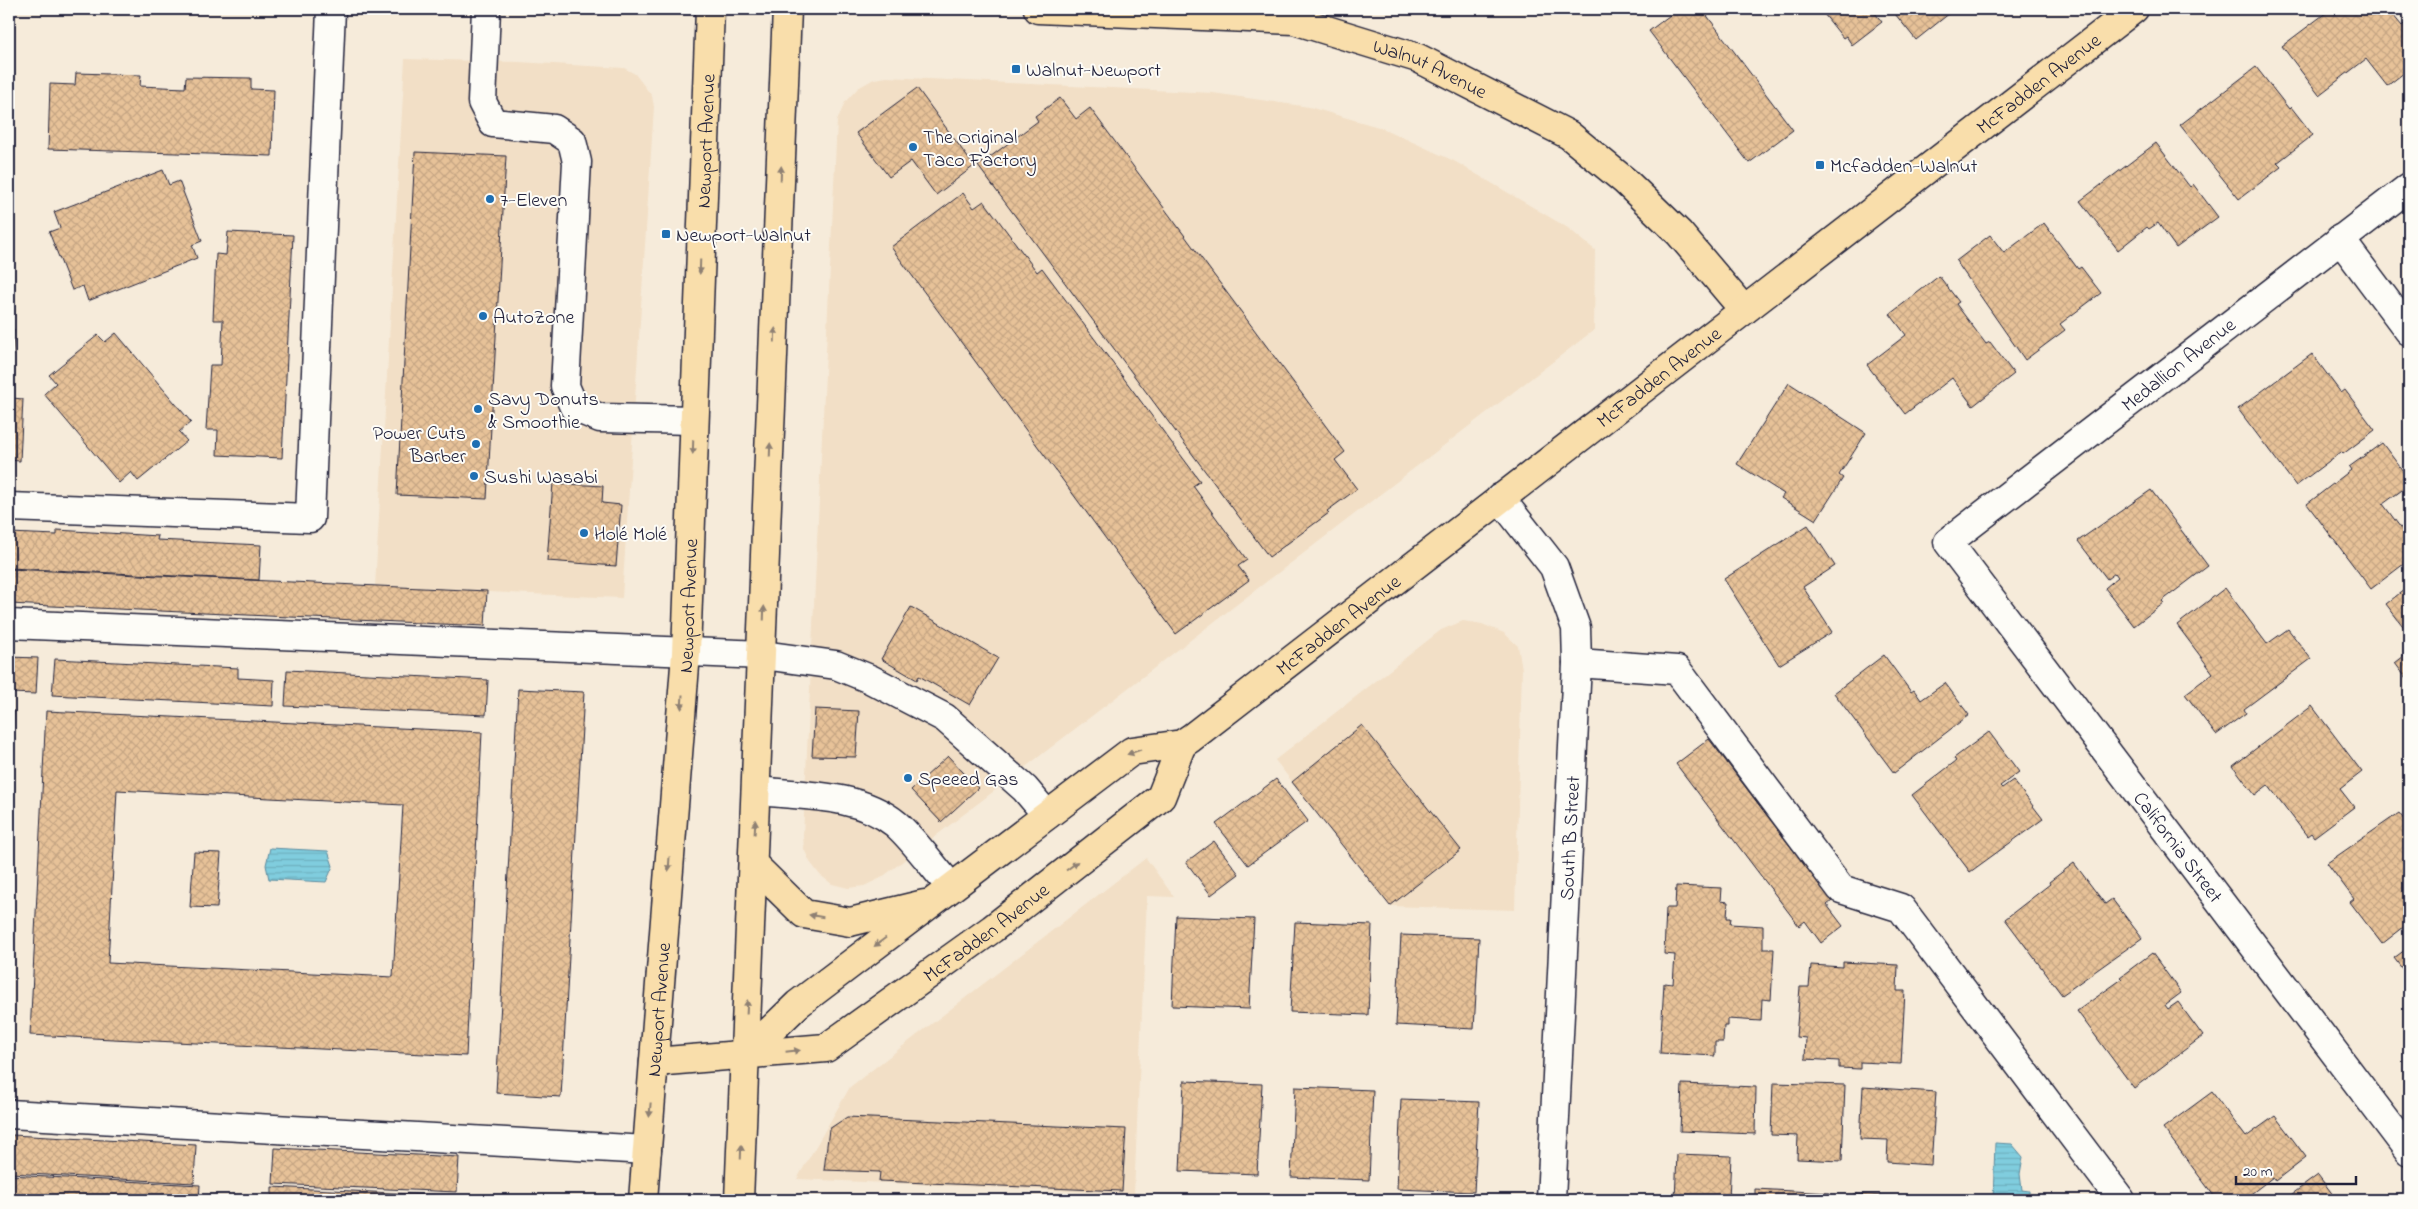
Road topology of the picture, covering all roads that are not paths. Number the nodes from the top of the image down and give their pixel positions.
1 (331, 9) edge
2 (486, 9) edge
3 (710, 9) edge
4 (787, 9) edge
5 (1038, 9) edge
6 (2134, 9) edge
7 (2409, 186) edge
8 (2340, 239) junction
9 (1744, 310) junction
10 (2409, 331) edge
11 (694, 420) junction
12 (1500, 498) junction
13 (9, 507) edge
14 (1948, 542) joint
15 (9, 624) edge
16 (686, 653) junction
17 (763, 656) junction
18 (1578, 663) junction
19 (1182, 744) junction
20 (756, 791) junction
21 (1047, 815) junction
22 (753, 864) junction
23 (942, 895) junction
24 (744, 1056) junction
25 (654, 1062) junction
26 (9, 1114) edge
27 (647, 1150) junction
28 (2409, 1151) edge
29 (643, 1200) edge
30 (739, 1200) edge
31 (1551, 1200) edge
32 (2121, 1200) edge

1 - 13 street
2 - 11 street
3 -> 11 main road, Newport Avenue
17 -> 4 main road
5 - 9 main road, Walnut Avenue
6 - 9 main road, McFadden Avenue
7 - 8 street, Medallion Avenue
8 - 10 street
8 - 14 street, Medallion Avenue
9 - 12 main road, McFadden Avenue
11 -> 16 main road, Newport Avenue
12 - 18 street, South B Street
12 - 19 main road, McFadden Avenue
14 - 28 street, California Street
15 - 16 street
16 - 17 street
16 -> 25 main road, Newport Avenue
17 - 20 main road
17 - 21 street
18 - 31 street, South B Street
18 - 32 street
19 -> 21 main road, McFadden Avenue
24 -> 19 main road, McFadden Avenue
22 -> 20 main road
20 - 23 street
21 - 23 main road, McFadden Avenue
23 -> 22 main road
24 -> 22 main road
23 -> 24 main road, McFadden Avenue
24 - 25 main road, McFadden Avenue
30 -> 24 main road
25 -> 27 main road, Newport Avenue
26 - 27 street
27 - 29 main road, Newport Avenue

